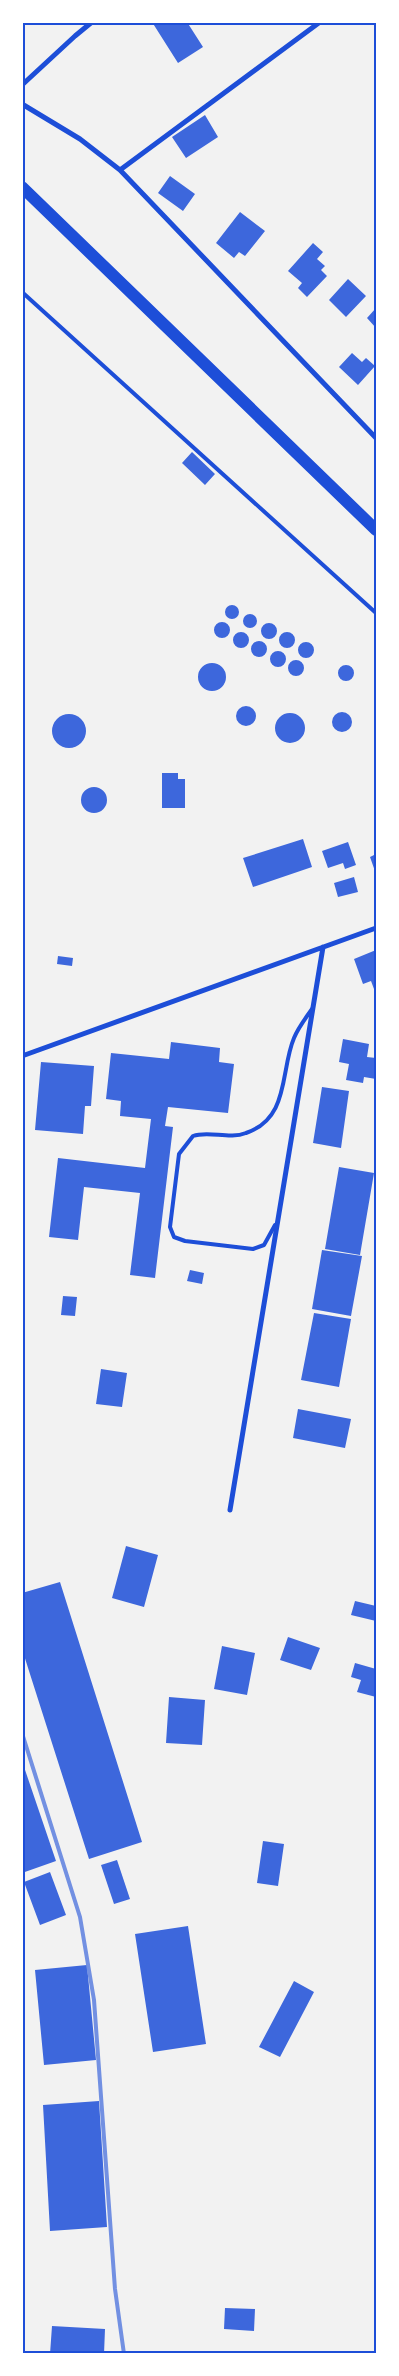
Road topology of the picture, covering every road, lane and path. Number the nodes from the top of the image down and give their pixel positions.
1 (92, 22) edge
2 (320, 22) edge
3 (22, 85) edge
4 (22, 104) edge
5 (120, 170) junction
6 (22, 187) edge
7 (22, 292) edge
8 (376, 438) edge
9 (376, 530) edge
10 (376, 613) edge
11 (376, 928) edge
12 (322, 947) junction
13 (312, 1009) junction
14 (22, 1056) edge
15 (277, 1221) junction
16 (230, 1510) dead end

1 - 3 street
2 - 5 street
4 - 5 street
5 - 8 street
6 - 9 main road
7 - 10 lane
11 - 12 street
12 - 13 street
12 - 14 street
13 - 15 street
13 - 15 lane
15 - 16 street

